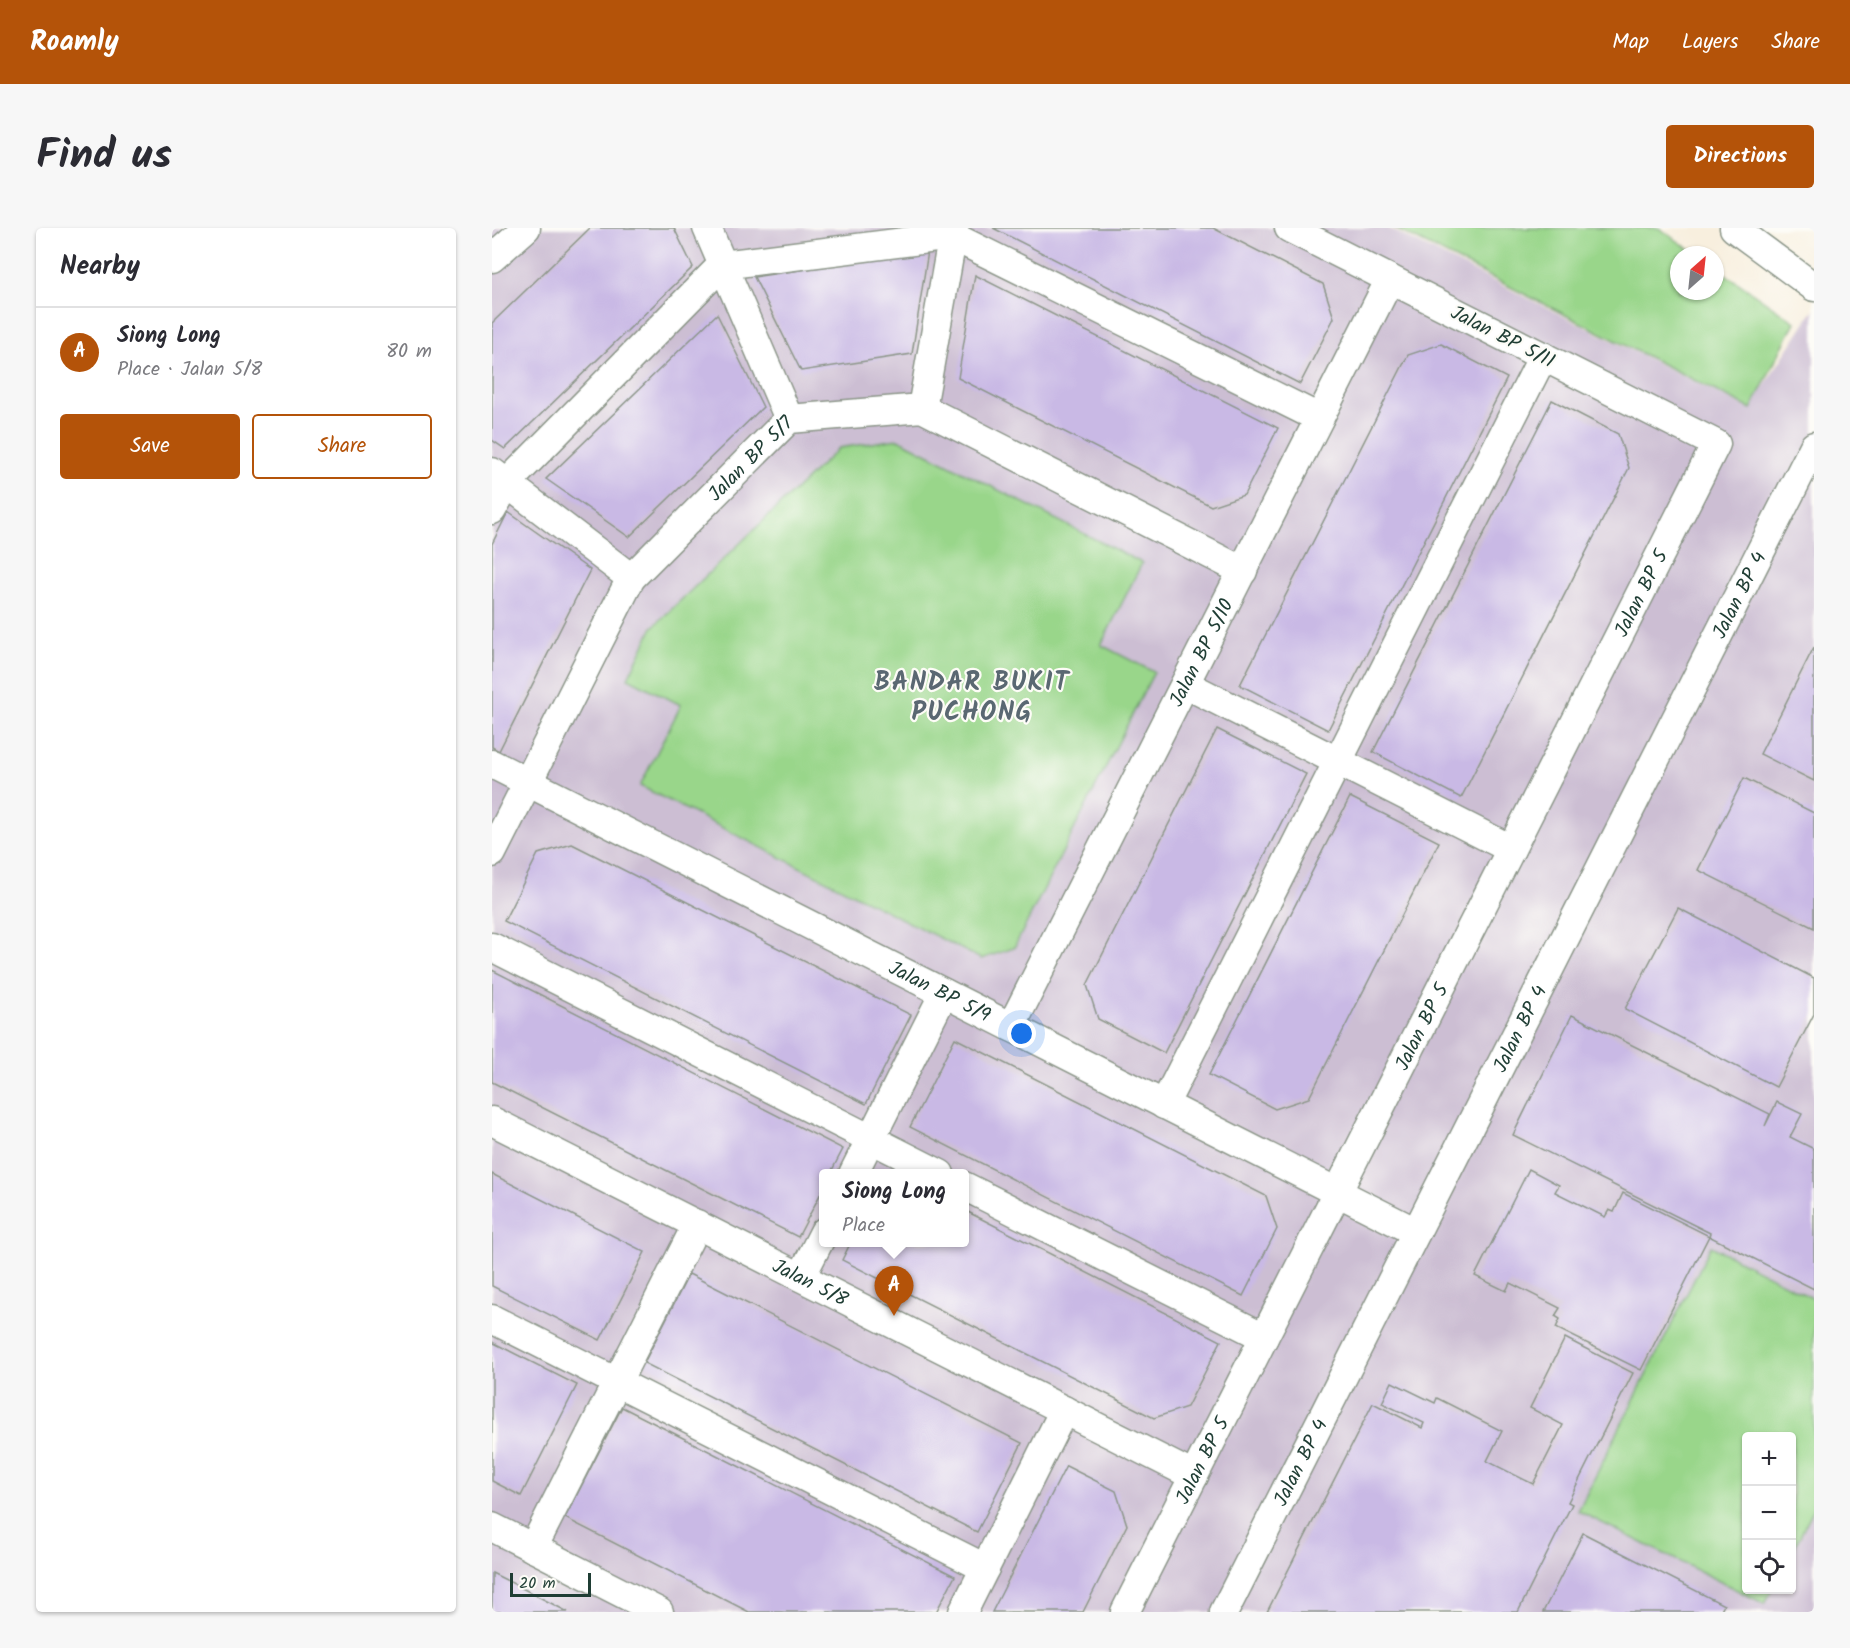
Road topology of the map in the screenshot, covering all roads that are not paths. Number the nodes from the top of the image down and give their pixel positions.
1 (526, 228) edge
2 (707, 228) edge
3 (1289, 228) edge
4 (1734, 228) edge
5 (953, 232) edge
6 (492, 258) edge
7 (722, 265) junction
8 (1390, 279) junction
9 (1814, 287) edge
10 (1543, 356) junction
11 (922, 408) junction
12 (1319, 418) junction
13 (789, 419) junction
14 (1716, 444) joint
15 (1814, 446) edge
16 (500, 477) edge
17 (492, 510) edge
18 (1243, 570) junction
19 (631, 578) junction
20 (1185, 684) junction
21 (1338, 761) junction
22 (492, 764) edge
23 (528, 782) junction
24 (1511, 849) junction
25 (492, 853) edge
26 (492, 947) edge
27 (944, 993) junction
28 (1011, 1027) junction
29 (1164, 1105) junction
30 (492, 1121) edge
31 (871, 1138) junction
32 (855, 1169) edge
33 (932, 1169) edge
34 (969, 1189) edge
35 (1338, 1192) junction
36 (697, 1224) junction
37 (1416, 1232) junction
38 (819, 1242) edge
39 (801, 1277) junction
40 (492, 1319) edge
41 (1264, 1337) junction
42 (617, 1382) junction
43 (1064, 1410) junction
44 (1194, 1476) junction
45 (492, 1527) edge
46 (532, 1548) junction
47 (985, 1568) junction
48 (659, 1612) edge
49 (963, 1612) edge
50 (1125, 1612) edge
51 (1224, 1612) edge

1 - 6 street
2 - 7 street
3 - 8 street, Jalan BP 5/11
4 - 9 street
5 - 7 street
5 - 11 street
5 - 12 street
7 - 13 street
7 - 16 street
8 - 10 street, Jalan BP 5/11
8 - 12 street, Jalan BP 5/10
10 - 14 street, Jalan BP 5/11
10 - 21 street
11 - 13 street, Jalan BP 5/7
11 - 18 street
12 - 18 street, Jalan BP 5/10
13 - 19 street, Jalan BP 5/7
14 - 24 street, Jalan BP 5
15 - 37 street, Jalan BP 4
16 - 17 street
16 - 19 street
18 - 20 street, Jalan BP 5/10
19 - 23 street, Jalan BP 5/7
20 - 21 street
20 - 28 street, Jalan BP 5/10
21 - 24 street
21 - 29 street
22 - 23 street, Jalan BP 5/9
23 - 25 street, Jalan BP 5/7
23 - 27 street, Jalan BP 5/9
24 - 35 street, Jalan BP 5
26 - 31 street
27 - 28 street, Jalan BP 5/9
27 - 31 street
28 - 29 street, Jalan BP 5/9
29 - 35 street, Jalan BP 5/9
30 - 36 street, Jalan 5/8
31 - 32 street
31 - 33 street
34 - 41 street
35 - 37 street, Jalan BP 5/9
35 - 41 street, Jalan BP 5
36 - 39 street, Jalan 5/8
36 - 42 street
37 - 51 street, Jalan BP 4
38 - 39 street
39 - 43 street, Jalan 5/8
40 - 42 street
41 - 44 street, Jalan BP 5
42 - 46 street
42 - 47 street
43 - 44 street, Jalan 5/8
43 - 47 street
44 - 50 street, Jalan BP 5
45 - 46 street
46 - 48 street
47 - 49 street

